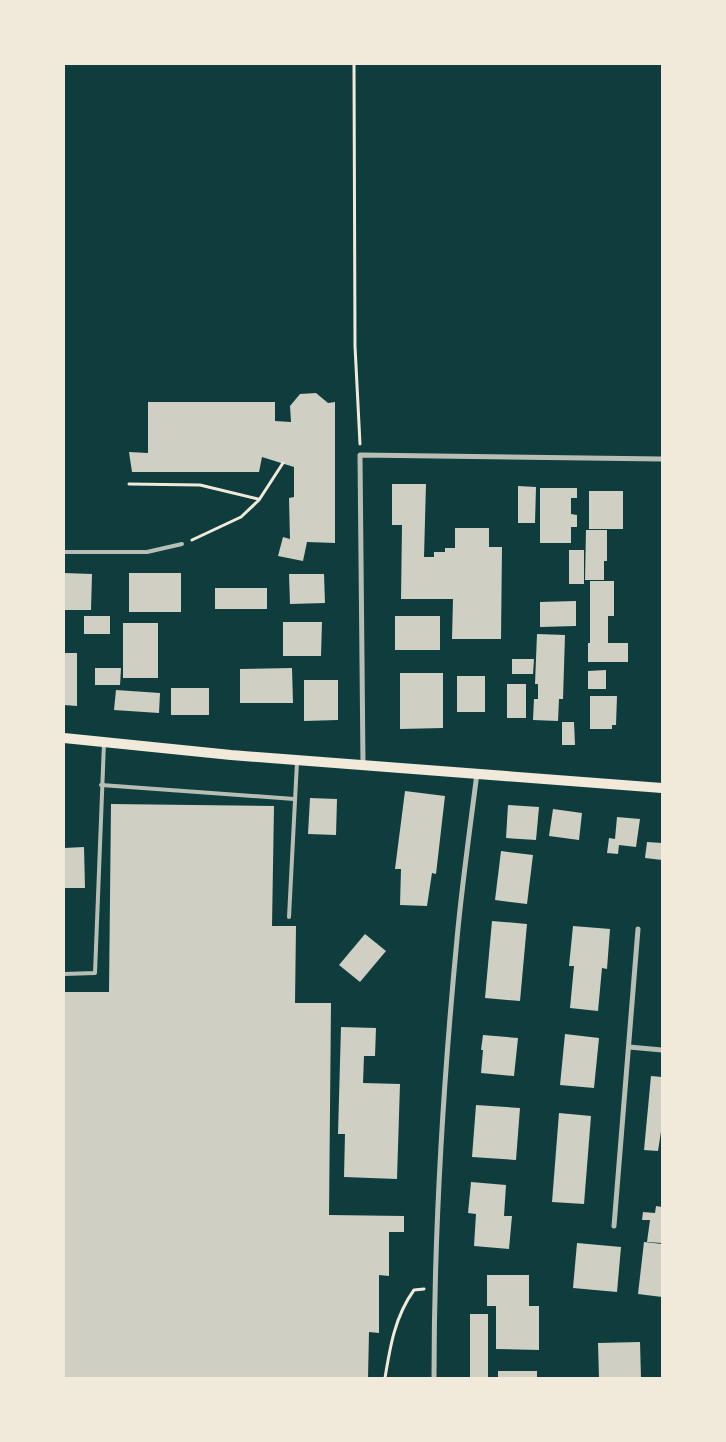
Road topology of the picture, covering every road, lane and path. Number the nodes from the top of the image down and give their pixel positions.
1 (354, 64) edge
2 (360, 455) junction
3 (662, 459) edge
4 (283, 463) dead end
5 (129, 484) dead end
6 (259, 500) junction
7 (182, 544) joint
8 (64, 552) edge
9 (64, 738) edge
10 (104, 743) junction
11 (297, 760) junction
12 (363, 764) junction
13 (477, 773) junction
14 (101, 785) junction
15 (662, 788) edge
16 (294, 799) junction
17 (289, 917) dead end
18 (638, 929) dead end
19 (64, 974) edge
20 (629, 1047) junction
21 (662, 1050) edge
22 (614, 1226) dead end
23 (435, 1289) junction
24 (385, 1378) edge
25 (434, 1378) edge

1 - 2 path
2 - 3 street
2 - 12 street
4 - 6 path
5 - 6 path
6 - 7 path
7 - 8 lane
9 - 10 main road
10 - 11 main road
10 - 14 lane
11 - 12 main road
11 - 16 lane
12 - 13 main road
13 - 15 main road
13 - 23 street
14 - 16 lane
14 - 19 lane
16 - 17 lane
18 - 20 street
20 - 21 street
20 - 22 street
23 - 24 path
23 - 25 street

